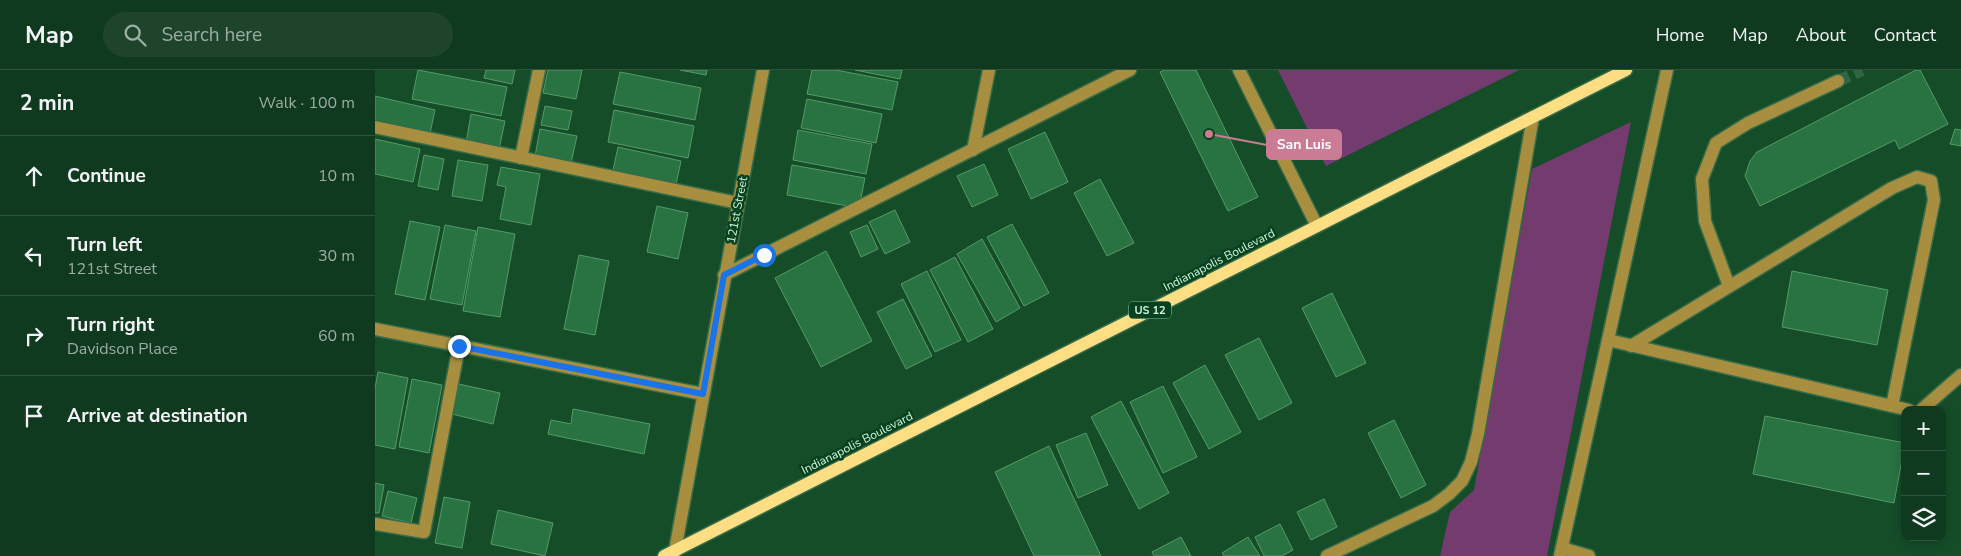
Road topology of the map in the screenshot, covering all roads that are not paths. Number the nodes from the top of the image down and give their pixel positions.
1 (539, 70) edge
2 (763, 70) edge
3 (989, 70) edge
4 (1131, 70) edge
5 (1239, 70) edge
6 (1626, 70) edge
7 (1667, 70) edge
8 (1838, 81) tunnel mouth
9 (1533, 117) junction
10 (375, 127) edge
11 (973, 150) junction
12 (521, 158) junction
13 (738, 203) junction
14 (1317, 226) junction
15 (724, 275) junction
16 (1729, 286) junction
17 (375, 329) edge
18 (1608, 340) junction
19 (459, 346) junction
20 (1631, 346) junction
21 (1961, 375) edge
22 (703, 394) junction
23 (1892, 406) junction
24 (1926, 406) edge
25 (1901, 408) edge
26 (375, 524) edge
27 (1561, 552) edge
28 (671, 554) edge
29 (1327, 556) edge
30 (1589, 556) edge

1 - 12 street
2 - 13 street, 121st Street
3 - 11 street
4 - 11 street
5 - 14 street
6 - 9 main road, Indianapolis Boulevard / US 12
7 - 18 street
8 - 16 street
9 - 14 main road, Indianapolis Boulevard / US 12
9 - 29 street
10 - 12 street
11 - 15 street
12 - 13 street
13 - 15 street, 121st Street
14 - 28 main road, Indianapolis Boulevard / US 12
15 - 22 street, 121st Street
16 - 20 street
16 - 23 street
17 - 19 street
18 - 20 street
18 - 27 street
19 - 22 street
19 - 26 street
20 - 23 street
21 - 24 street
22 - 28 street, 121st Street
23 - 25 street
27 - 30 street

